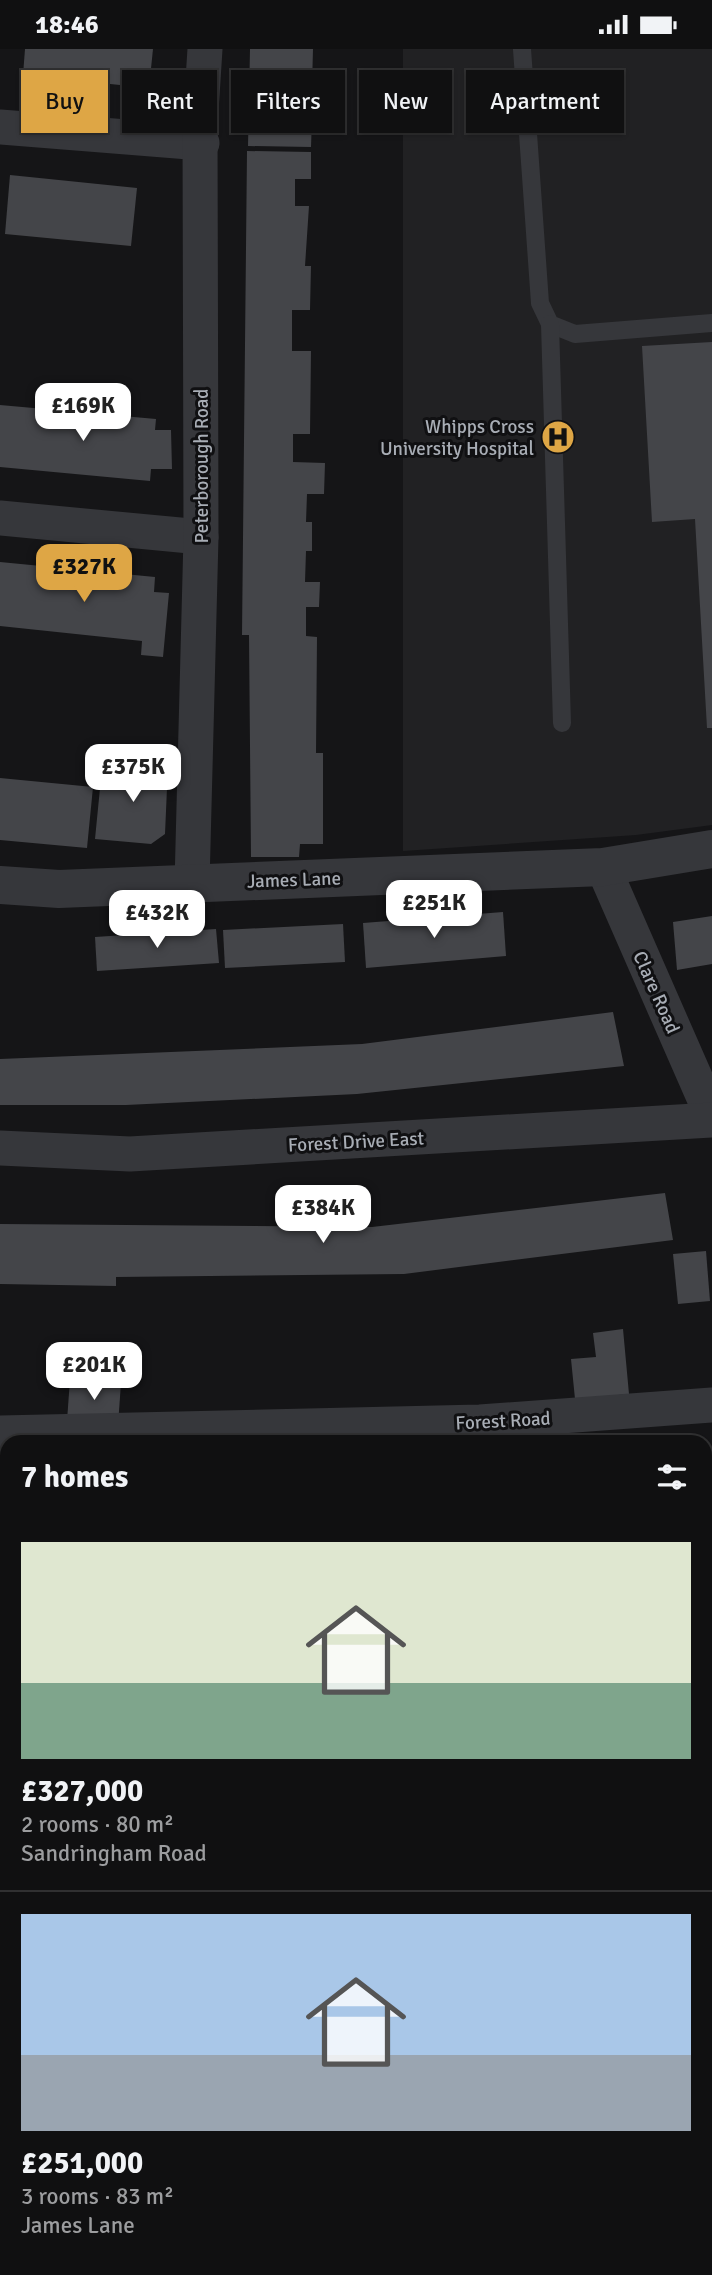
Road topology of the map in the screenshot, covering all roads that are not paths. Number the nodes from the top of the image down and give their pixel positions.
1 (205, 49) edge
2 (522, 49) edge
3 (0, 127) edge
4 (202, 143) junction
5 (712, 323) edge
6 (550, 324) junction
7 (0, 518) edge
8 (201, 537) junction
9 (562, 723) dead end
10 (712, 849) edge
11 (603, 867) junction
12 (192, 884) junction
13 (0, 885) edge
14 (712, 1118) edge
15 (0, 1148) edge
16 (712, 1405) edge
17 (0, 1433) edge

1 - 4 street, Peterborough Road
2 - 6 lane
3 - 4 street
4 - 8 street, Peterborough Road
5 - 6 lane
6 - 9 lane
7 - 8 street
8 - 12 street, Peterborough Road
10 - 11 street, James Lane
11 - 12 street, James Lane
11 - 14 street, Clare Road
12 - 13 street, James Lane
14 - 15 street, Forest Drive East
16 - 17 street, Forest Road

